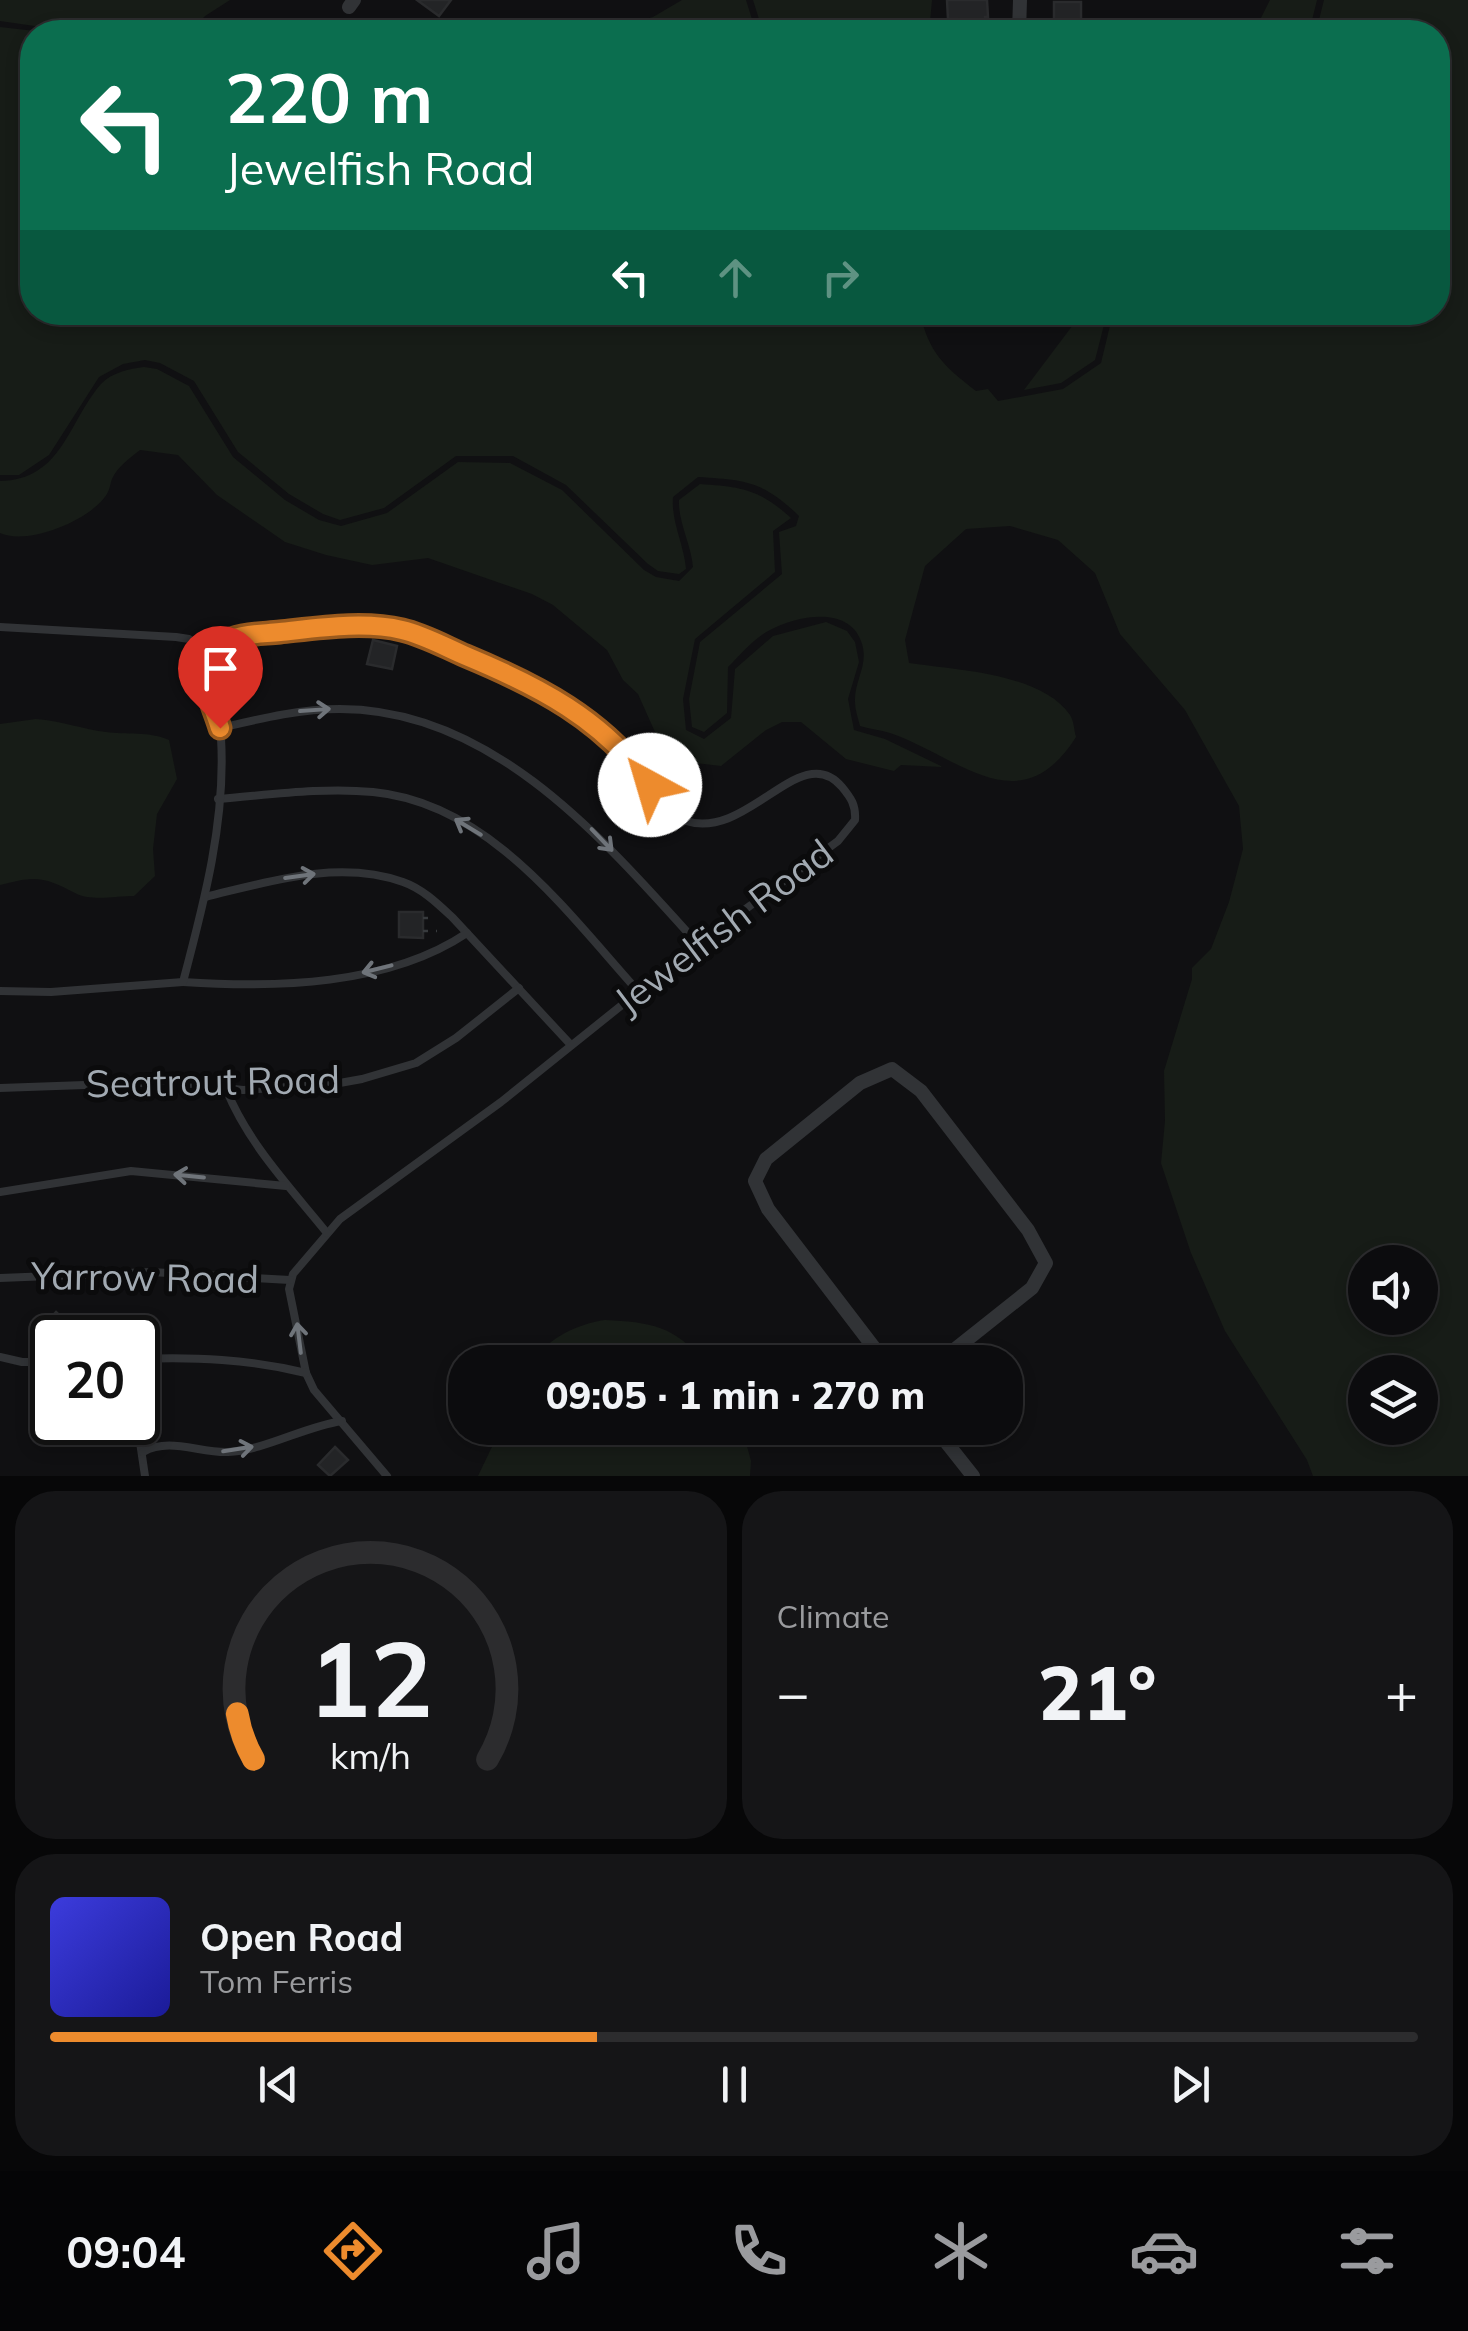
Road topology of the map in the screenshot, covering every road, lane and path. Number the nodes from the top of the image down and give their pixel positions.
1 (0, 627) edge
2 (212, 654) junction
3 (220, 728) junction
4 (218, 799) junction
5 (205, 898) junction
6 (423, 930) dead end
7 (437, 931) dead end
8 (468, 934) junction
9 (698, 944) junction
10 (184, 982) junction
11 (518, 988) junction
12 (0, 991) edge
13 (638, 991) junction
14 (571, 1045) junction
15 (0, 1088) edge
16 (226, 1089) junction
17 (286, 1186) junction
18 (0, 1192) edge
19 (326, 1234) junction
20 (0, 1278) edge
21 (290, 1280) junction
22 (872, 1345) edge
23 (960, 1345) edge
24 (0, 1357) edge
25 (160, 1359) edge
26 (30, 1362) edge
27 (306, 1372) junction
28 (342, 1421) junction
29 (143, 1445) edge
30 (948, 1445) edge
31 (144, 1452) junction
32 (144, 1476) edge
33 (387, 1476) edge
34 (973, 1476) edge

1 - 2 lane
2 - 3 lane
2 - 9 lane, Jewelfish Road
3 - 4 lane
3 -> 9 lane
4 - 5 lane
13 -> 4 lane
5 -> 8 lane
5 - 10 lane
6 - 7 path
8 -> 10 lane
8 - 11 lane
9 - 13 lane, Jewelfish Road
10 - 12 lane
11 - 14 lane
11 - 16 lane, Seatrout Road
13 - 14 lane, Jewelfish Road
14 - 19 lane, Jewelfish Road
15 - 16 lane, Seatrout Road
16 - 17 lane
17 -> 18 lane
17 - 19 lane
19 - 21 lane, Jewelfish Road
20 - 21 lane, Yarrow Road
27 -> 21 lane
22 - 23 street
24 - 26 lane
25 - 27 lane
27 - 28 lane
31 -> 28 lane
28 - 33 lane
29 - 31 lane
30 - 34 street
31 - 32 lane

